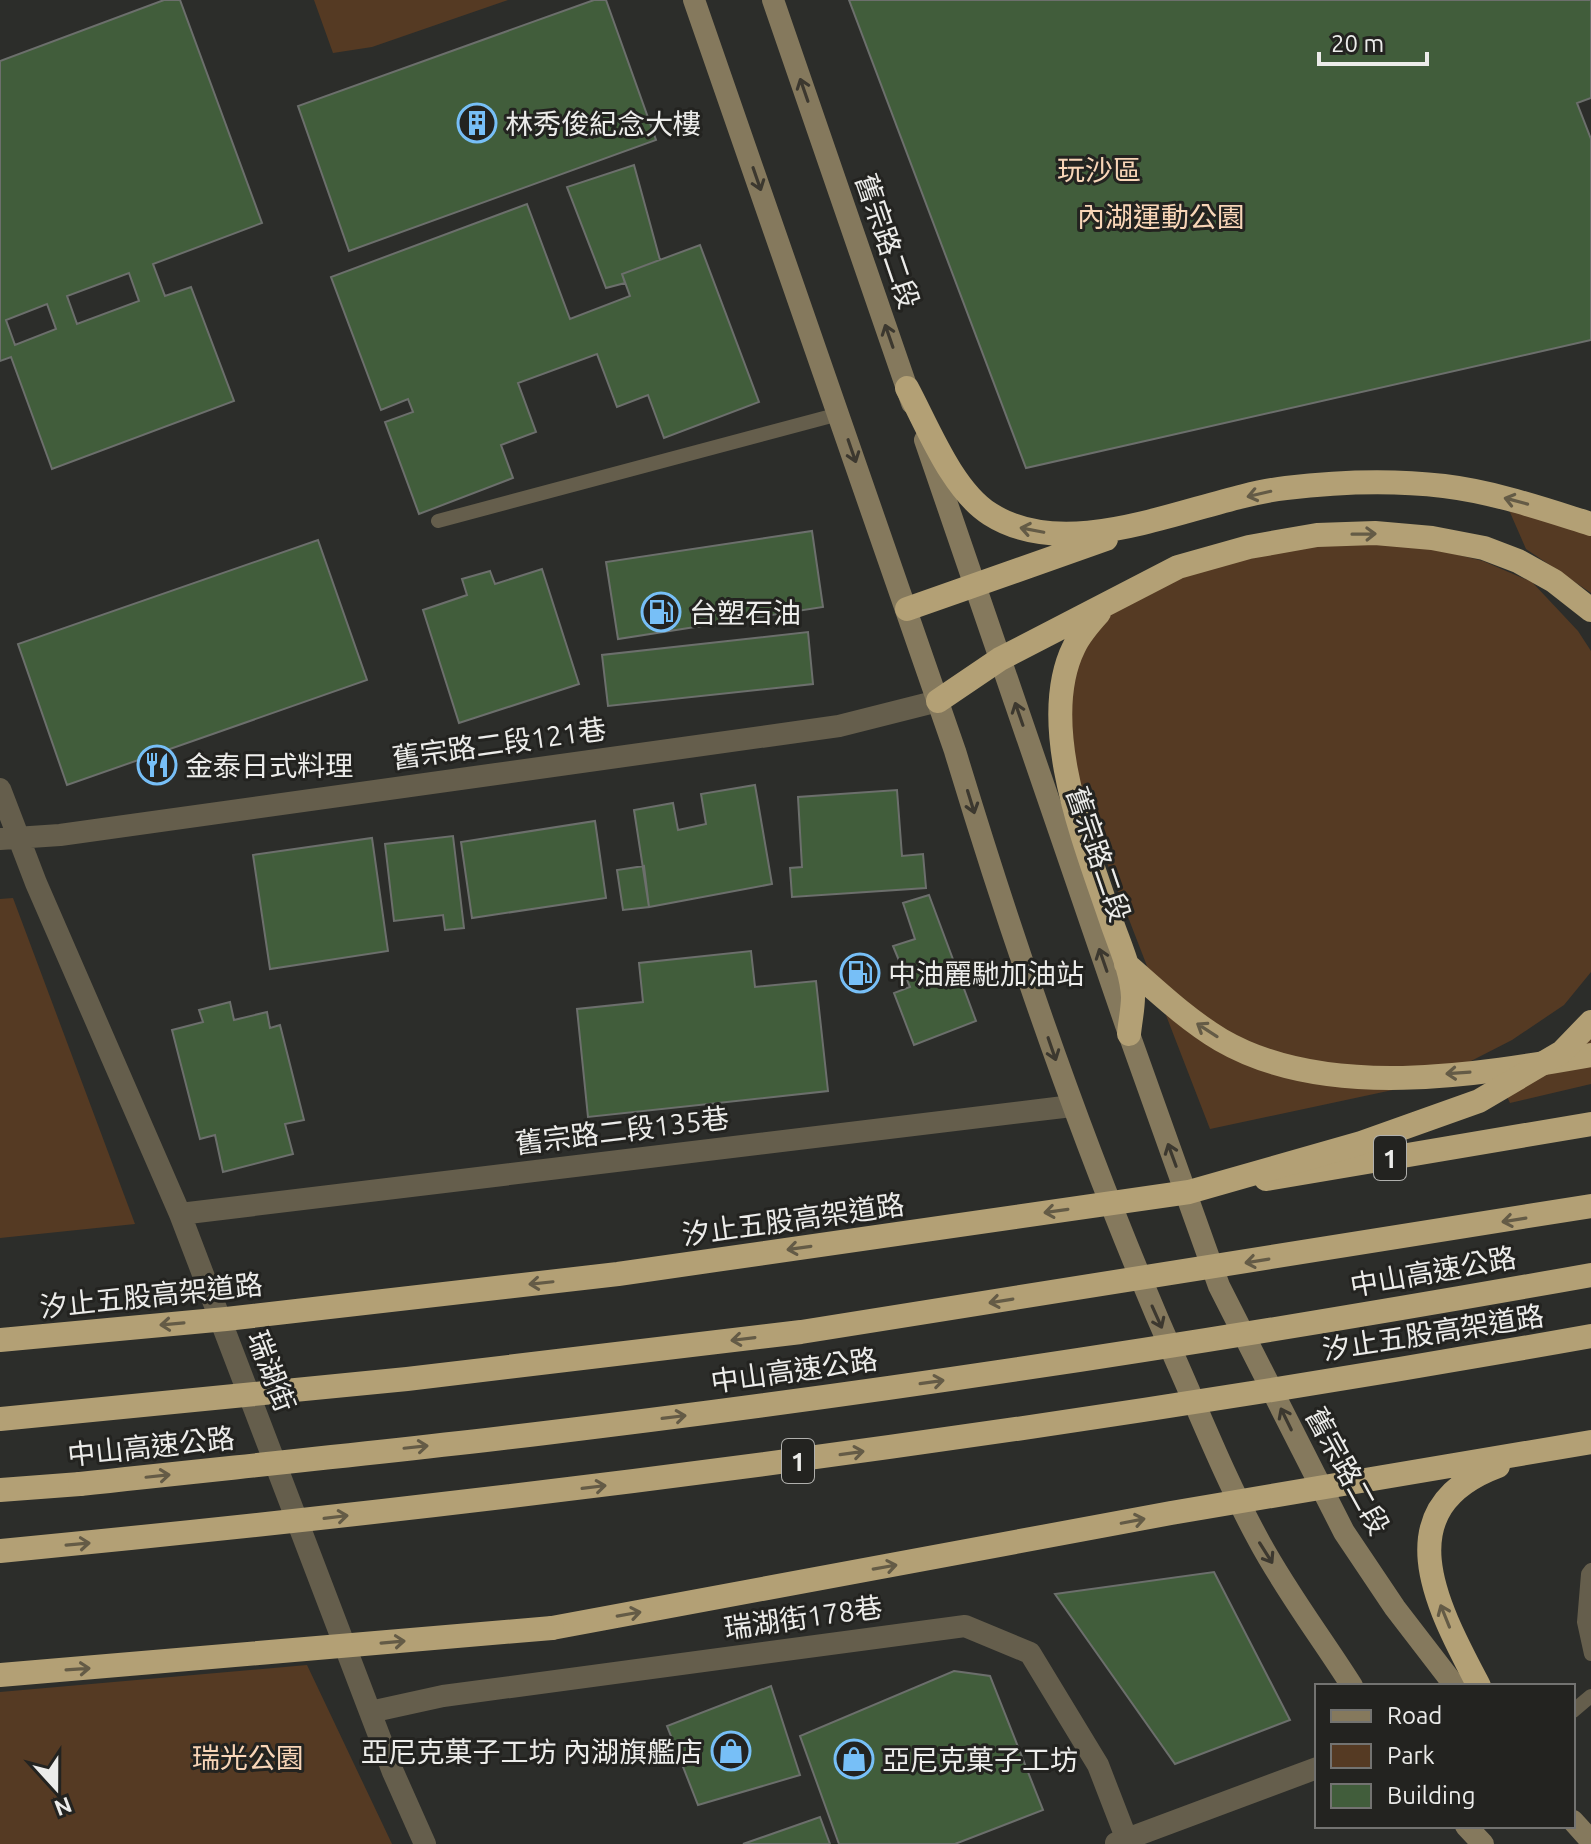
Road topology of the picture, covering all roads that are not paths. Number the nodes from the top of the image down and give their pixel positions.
1 (694, 0) edge
2 (773, 0) edge
3 (907, 388) junction
4 (839, 414) junction
5 (1164, 518) junction
6 (438, 521) dead end
7 (1591, 524) edge
8 (976, 586) junction
9 (1106, 605) junction
10 (907, 609) junction
11 (1591, 610) edge
12 (1000, 659) junction
13 (938, 701) junction
14 (0, 789) edge
15 (10, 838) edge
16 (1126, 964) junction
17 (1591, 1022) edge
18 (1129, 1034) junction
19 (1591, 1055) edge
20 (1072, 1106) junction
21 (1591, 1124) edge
22 (1189, 1192) junction
23 (1591, 1206) edge
24 (180, 1214) junction
25 (1591, 1275) edge
26 (1591, 1336) edge
27 (0, 1340) edge
28 (0, 1419) edge
29 (1591, 1442) edge
30 (1538, 1451) junction
31 (1321, 1489) junction
32 (0, 1490) edge
33 (1239, 1503) junction
34 (0, 1551) edge
35 (1591, 1570) edge
36 (1591, 1654) edge
37 (0, 1675) edge
38 (1351, 1684) edge
39 (1453, 1684) edge
40 (1478, 1684) edge
41 (1591, 1696) edge
42 (1575, 1709) edge
43 (370, 1712) junction
44 (1315, 1769) edge
45 (1575, 1823) edge
46 (1468, 1828) edge
47 (1591, 1841) edge
48 (1120, 1842) edge
49 (425, 1844) edge
50 (1483, 1844) edge

1 -> 4 main road
3 -> 2 main road, 舊宗路二段
5 -> 3 highway
3 - 8 main road, 舊宗路二段
4 - 6 lane
4 -> 10 main road
7 -> 5 highway
5 - 8 highway
8 - 10 highway
8 - 12 main road, 舊宗路二段
9 -> 11 highway
9 - 12 highway
9 - 16 highway
10 - 13 main road
12 - 13 highway
18 -> 12 main road, 舊宗路二段
13 - 15 street, 舊宗路二段121巷
13 -> 20 main road
14 - 15 street, 瑞湖街
15 - 24 street, 瑞湖街
16 - 18 highway
19 -> 16 highway
17 - 22 highway, bridge
31 -> 18 main road, 舊宗路二段
20 - 24 street, 舊宗路二段135巷
20 -> 33 main road
21 - 22 highway, 汐止五股高架道路 / 1, bridge
22 -> 27 highway, 汐止五股高架道路 / 1, bridge
23 -> 28 highway, 中山高速公路, bridge
24 - 43 street, 瑞湖街
32 -> 25 highway, 中山高速公路 / 1, bridge
34 -> 26 highway, 汐止五股高架道路 / 1, bridge
29 - 30 highway
30 - 31 highway
40 -> 30 highway
31 - 33 highway
31 - 39 main road, 舊宗路二段
37 -> 33 highway, bridge
33 -> 38 main road
35 - 36 lane
41 - 42 lane
43 - 48 street, 瑞湖街178巷
43 - 49 street, 瑞湖街
44 - 48 street
45 - 47 main road
46 - 50 main road

